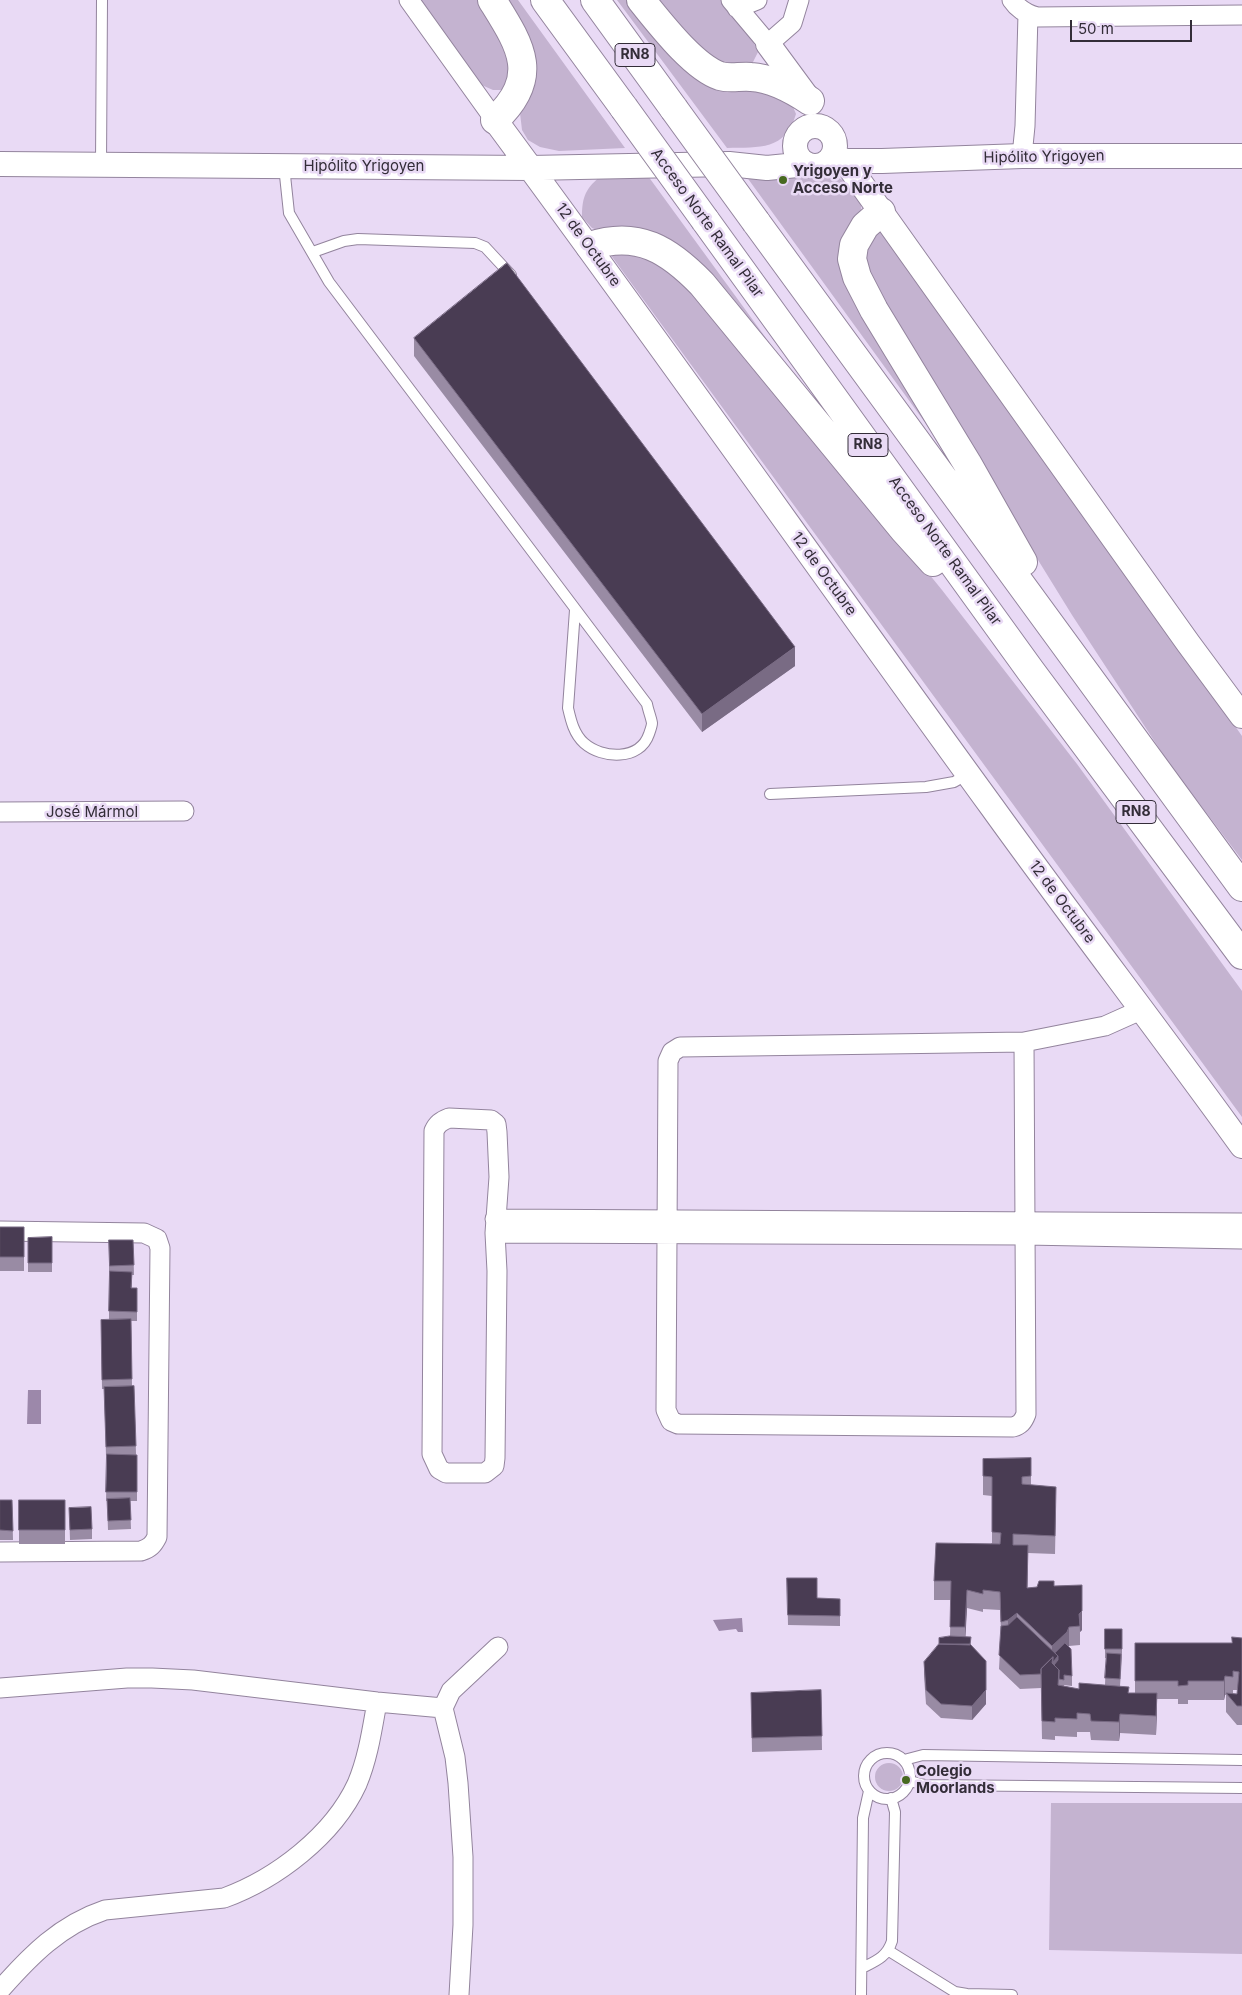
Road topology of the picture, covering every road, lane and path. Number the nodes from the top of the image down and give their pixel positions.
1 (102, 0) edge
2 (410, 0) edge
3 (492, 0) edge
4 (545, 0) edge
5 (595, 0) edge
6 (640, 0) edge
7 (757, 0) edge
8 (799, 0) edge
9 (1012, 0) edge
10 (734, 4) edge
11 (1028, 14) junction
12 (1242, 15) edge
13 (768, 44) junction
14 (782, 85) junction
15 (810, 101) junction
16 (495, 120) junction
17 (808, 133) junction
18 (1022, 156) junction
19 (1242, 156) edge
20 (839, 158) junction
21 (0, 164) edge
22 (101, 164) junction
23 (729, 164) junction
24 (807, 164) junction
25 (284, 166) junction
26 (530, 168) junction
27 (881, 212) junction
28 (590, 246) junction
29 (313, 252) junction
30 (514, 280) edge
31 (575, 610) junction
32 (1080, 666) junction
33 (1030, 670) junction
34 (1242, 716) edge
35 (968, 774) junction
36 (770, 794) dead end
37 (184, 811) dead end
38 (0, 812) edge
39 (1242, 887) edge
40 (1242, 955) edge
41 (1143, 1009) junction
42 (1024, 1042) junction
43 (1242, 1146) edge
44 (1242, 1223) edge
45 (495, 1226) junction
46 (668, 1227) junction
47 (1025, 1228) junction
48 (0, 1230) edge
49 (1242, 1238) edge
50 (0, 1552) edge
51 (498, 1647) dead end
52 (0, 1688) edge
53 (377, 1702) junction
54 (444, 1708) junction
55 (904, 1760) junction
56 (1242, 1760) edge
57 (910, 1781) junction
58 (1242, 1788) edge
59 (869, 1791) junction
60 (892, 1798) junction
61 (889, 1951) junction
62 (862, 1968) junction
63 (0, 1990) edge
64 (459, 1995) edge
65 (861, 1995) edge
66 (1012, 1995) edge

1 - 22 lane
2 - 16 street, 12 de Octubre
3 - 16 highway
4 - 33 highway, Acceso Norte Ramal Pilar / RN8, bridge
5 - 32 highway, RN8, bridge
6 - 14 highway
7 - 10 street
8 - 13 street
9 - 11 street
10 - 13 street
11 - 12 street
11 - 18 street
13 - 14 street
13 - 15 street
14 - 15 highway
14 - 17 street
15 - 17 street
16 - 26 street, 12 de Octubre
17 - 20 street
17 - 23 street, Hipólito Yrigoyen
17 - 24 street
18 - 19 street, Hipólito Yrigoyen
18 - 20 street, Hipólito Yrigoyen
20 - 24 street
20 - 27 street
21 - 22 street, Hipólito Yrigoyen
22 - 25 street, Hipólito Yrigoyen
23 - 24 street, Hipólito Yrigoyen
23 - 26 street, Hipólito Yrigoyen
25 - 26 street, Hipólito Yrigoyen
25 - 29 lane
26 - 28 street, 12 de Octubre
27 - 32 highway
27 - 34 street
28 - 33 highway
28 - 35 street, 12 de Octubre
29 - 30 lane
29 - 31 lane
31 - 31 lane
32 - 39 highway, RN8
33 - 40 highway, Acceso Norte Ramal Pilar / RN8
35 - 36 lane
35 - 41 street, 12 de Octubre
37 - 38 street, José Mármol
41 - 42 street
41 - 43 street, 12 de Octubre
42 - 46 street
42 - 47 street
44 - 47 street
45 - 45 street
45 - 46 street
46 - 47 street
46 - 47 street
47 - 49 street
48 - 50 street
51 - 54 street
52 - 53 street
53 - 54 street
53 - 63 street
54 - 64 street
55 - 56 lane
55 - 57 lane
55 - 59 lane
57 - 58 lane
57 - 60 lane
59 - 60 lane
59 - 62 lane
60 - 61 lane
61 - 62 lane
61 - 66 lane
62 - 65 lane

